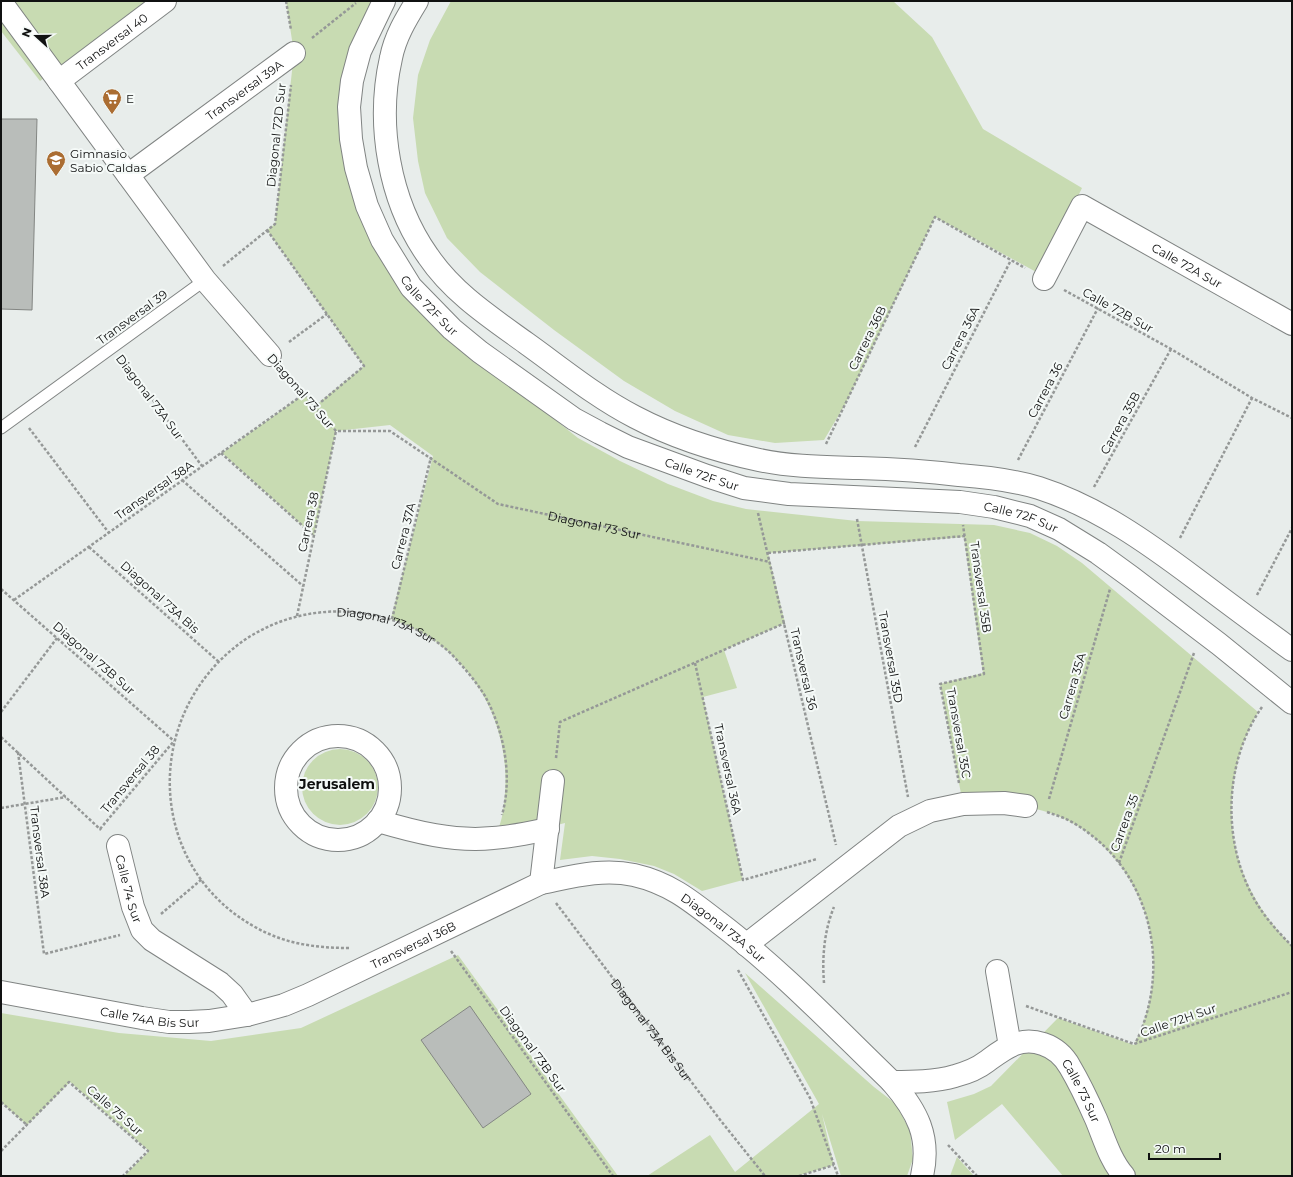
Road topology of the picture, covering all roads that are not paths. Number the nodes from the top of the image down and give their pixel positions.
1 (165, 1) edge
2 (384, 1) edge
3 (417, 1) edge
4 (1, 2) edge
5 (294, 53) road end
6 (59, 81) junction
7 (128, 175) junction
8 (1044, 279) road end
9 (205, 280) junction
10 (1292, 324) edge
11 (270, 355) road end
12 (1, 428) edge
13 (1292, 650) edge
14 (1292, 703) edge
15 (553, 781) road end
16 (1036, 809) road end
17 (378, 820) junction
18 (548, 829) junction
19 (118, 846) road end
20 (541, 883) junction
21 (746, 944) junction
22 (997, 971) dead end
23 (8, 993) edge
24 (284, 1005) joint
25 (247, 1015) junction
26 (1010, 1046) junction
27 (892, 1082) junction
28 (922, 1176) edge
29 (1124, 1176) edge

1 - 6 street, Transversal 40
2 - 14 street, Calle 72F Sur
3 - 13 street
4 - 6 street, Diagonal 73 Sur
5 - 7 street, Transversal 39A
6 - 7 street, Diagonal 73 Sur
7 - 9 street, Diagonal 73 Sur
8 - 10 street, Calle 72A Sur
9 - 11 street, Diagonal 73 Sur
9 - 12 lane, Transversal 39
15 - 18 street
16 - 21 street
17 - 17 street
17 - 18 street
18 - 20 street
19 - 25 street, Calle 74 Sur
20 - 21 street, Diagonal 73A Sur
20 - 24 street, Transversal 36B
21 - 27 street, Diagonal 73A Sur
22 - 26 street
23 - 25 street, Calle 74A Bis Sur
24 - 25 street, Calle 74A Bis Sur
26 - 27 street, Calle 73 Sur
26 - 29 street, Calle 73 Sur
27 - 28 street, Diagonal 73A Sur

